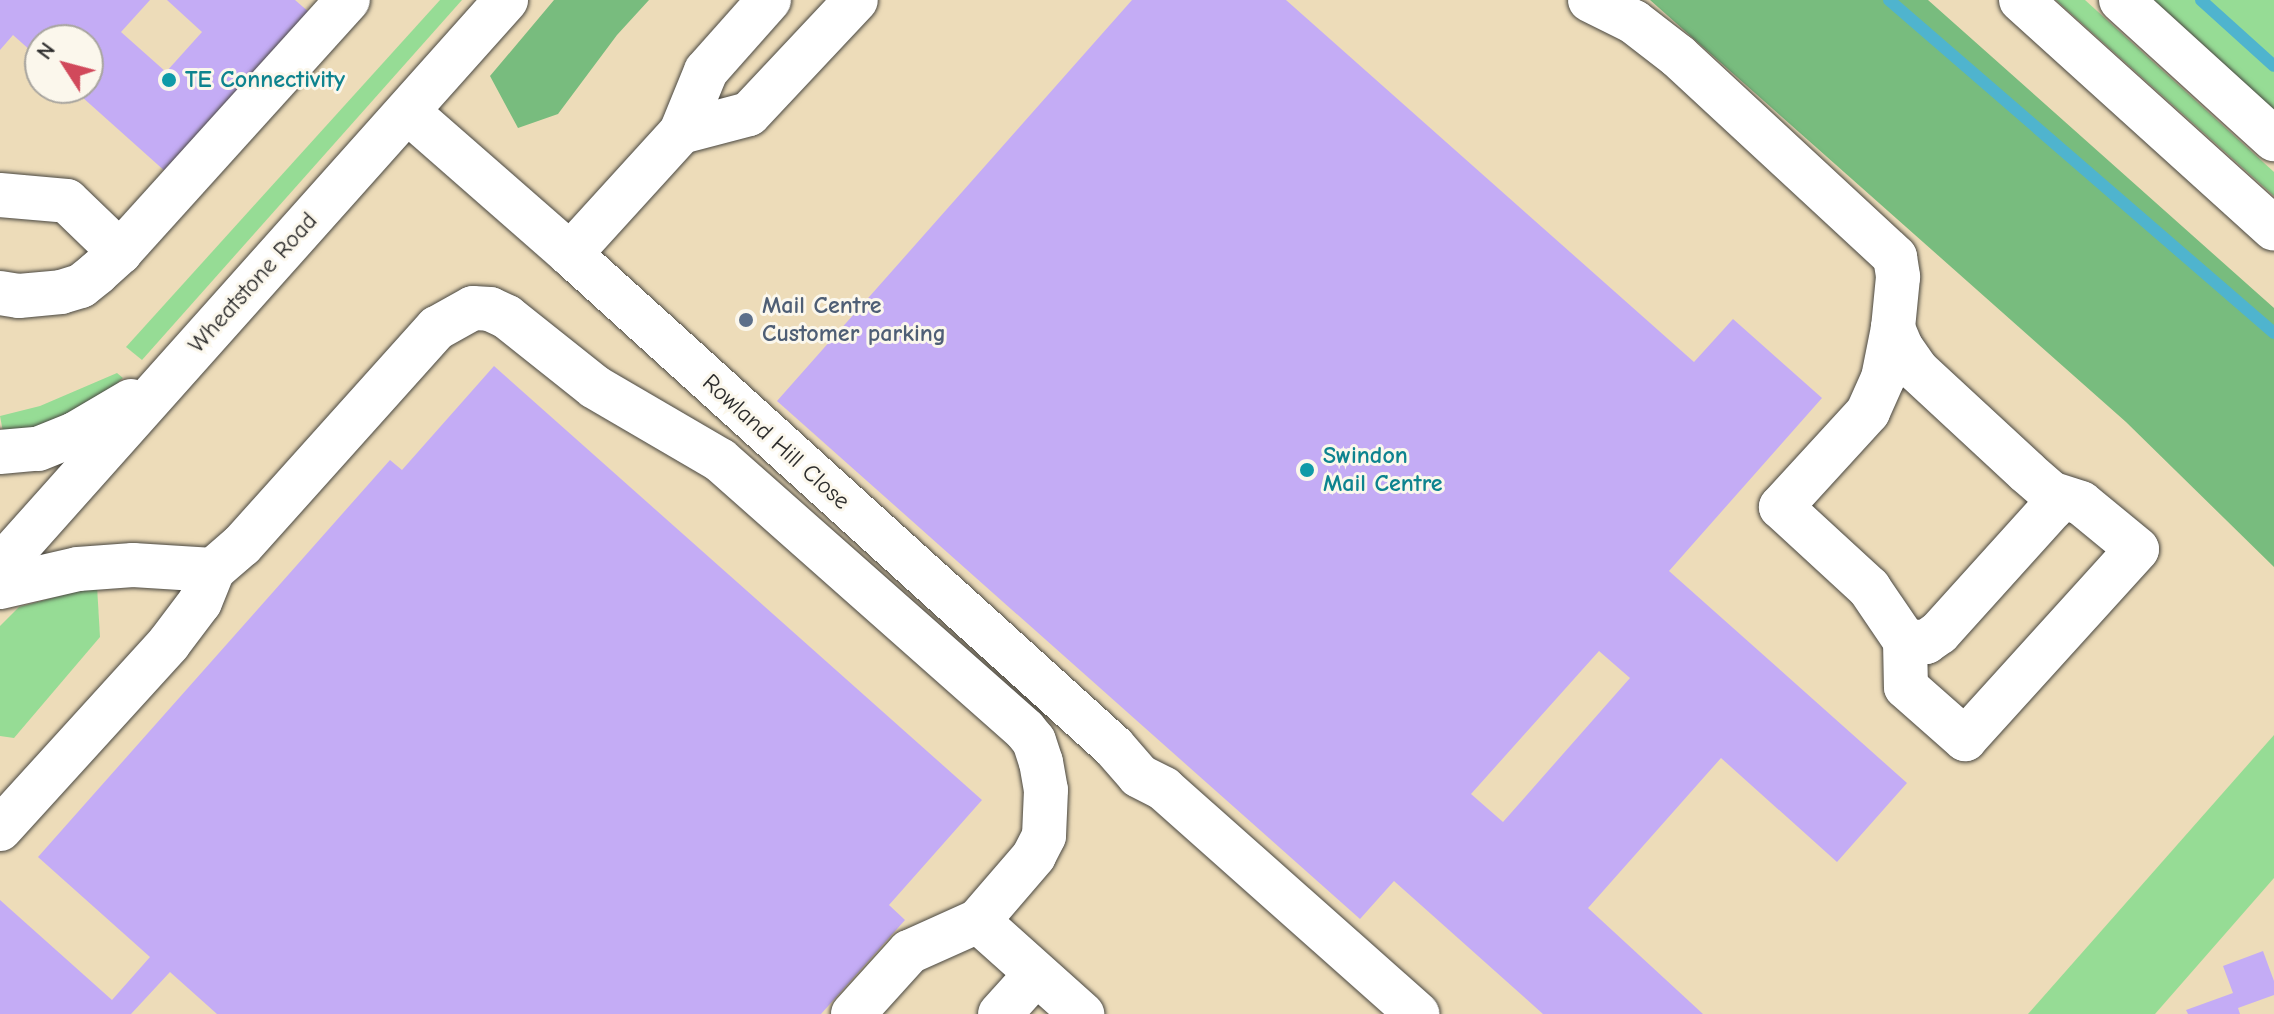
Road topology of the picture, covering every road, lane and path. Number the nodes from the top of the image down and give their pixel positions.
1 (348, 0) edge
2 (506, 0) edge
3 (769, 0) edge
4 (856, 0) edge
5 (1590, 0) edge
6 (2021, 0) edge
7 (2121, 0) edge
8 (408, 112) junction
9 (681, 132) junction
10 (2274, 139) edge
11 (0, 195) edge
12 (2274, 229) edge
13 (120, 252) junction
14 (570, 254) junction
15 (0, 293) edge
16 (1893, 328) junction
17 (170, 376) junction
18 (0, 452) edge
19 (2051, 493) junction
20 (0, 567) edge
21 (213, 570) junction
22 (0, 587) edge
23 (1905, 641) junction
24 (0, 829) edge
25 (978, 921) junction
26 (1036, 974) junction
27 (853, 1014) edge
28 (1000, 1014) edge
29 (1082, 1014) edge
30 (1417, 1014) edge

1 - 13 main road
2 - 8 main road, Wheatstone Road
3 - 9 main road
4 - 9 main road
5 - 16 main road
6 - 12 main road
7 - 10 main road
8 - 14 main road, Rowland Hill Close
8 - 17 main road, Wheatstone Road
9 - 14 main road
11 - 13 main road
13 - 15 main road
14 - 30 main road, Rowland Hill Close
16 - 19 main road
16 - 23 main road
17 - 18 main road
17 - 20 main road, Wheatstone Road
19 - 23 main road
19 - 23 main road
21 - 22 main road
21 - 24 main road
21 - 25 main road
25 - 26 main road
25 - 27 main road
26 - 28 main road
26 - 29 main road

